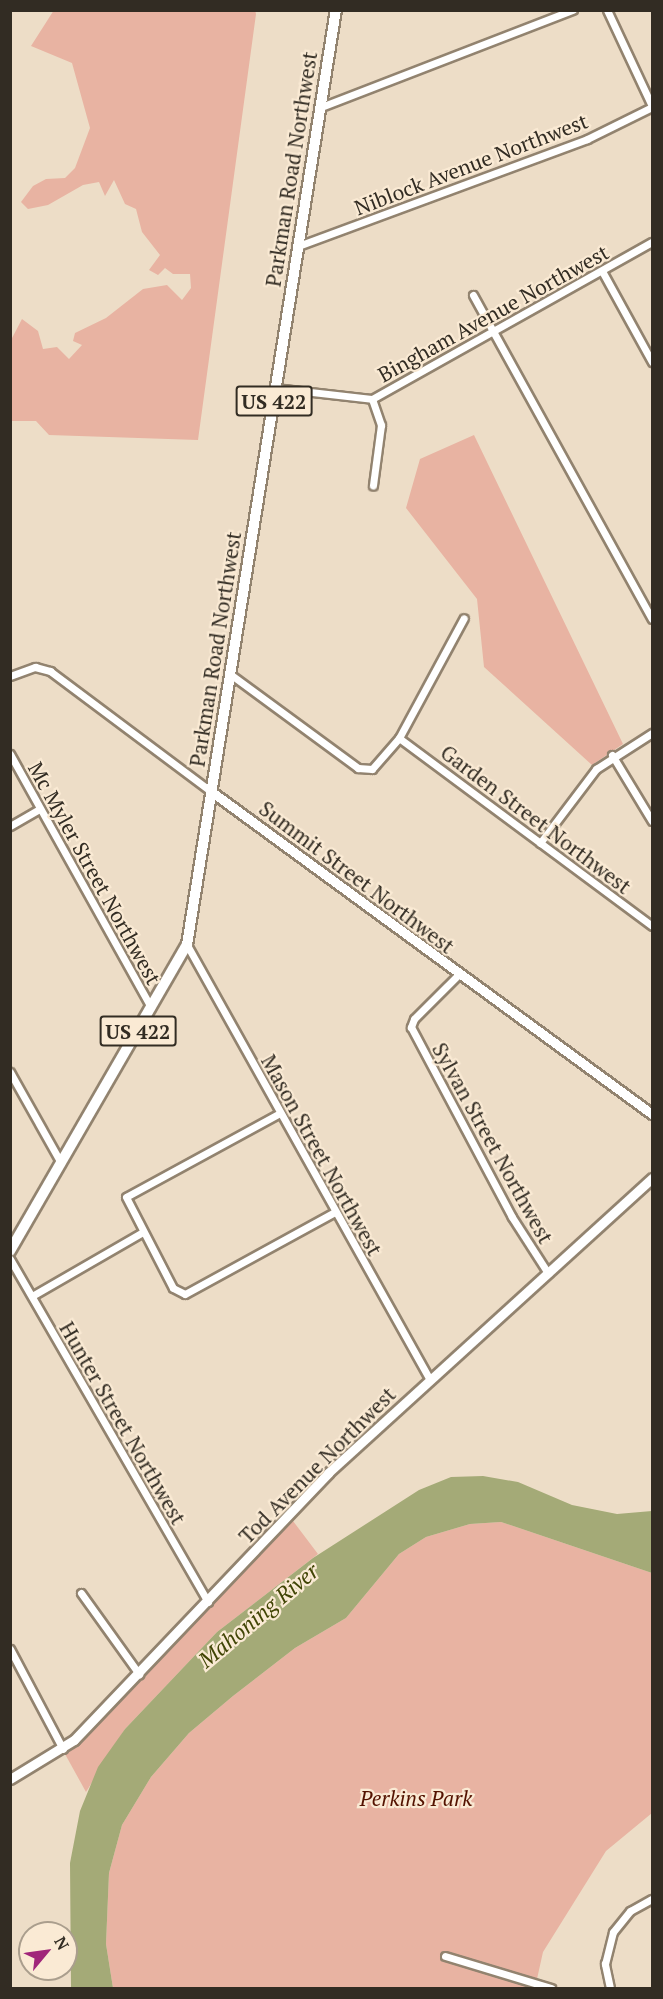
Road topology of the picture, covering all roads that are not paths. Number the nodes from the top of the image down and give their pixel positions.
1 (336, 10) edge
2 (573, 10) edge
3 (607, 10) edge
4 (652, 106) edge
5 (321, 107) junction
6 (652, 242) edge
7 (298, 246) junction
8 (602, 271) junction
9 (473, 296) dead end
10 (494, 332) junction
11 (652, 362) edge
12 (276, 388) junction
13 (372, 399) junction
14 (372, 485) dead end
15 (464, 618) dead end
16 (652, 619) edge
17 (230, 674) junction
18 (10, 676) edge
19 (652, 733) edge
20 (399, 738) junction
21 (10, 754) edge
22 (612, 755) junction
23 (212, 792) junction
24 (40, 809) junction
25 (652, 821) edge
26 (10, 826) edge
27 (540, 843) junction
28 (652, 926) edge
29 (187, 945) junction
30 (458, 975) junction
31 (151, 1007) junction
32 (10, 1072) edge
33 (280, 1113) junction
34 (652, 1114) edge
35 (61, 1163) junction
36 (652, 1178) edge
37 (335, 1212) junction
38 (143, 1232) junction
39 (10, 1251) edge
40 (10, 1259) edge
41 (548, 1273) junction
42 (32, 1296) junction
43 (430, 1380) junction
44 (81, 1593) dead end
45 (208, 1602) junction
46 (10, 1649) edge
47 (139, 1674) junction
48 (63, 1749) junction
49 (10, 1779) edge
50 (652, 1899) edge
51 (445, 1956) dead end
52 (551, 1989) edge
53 (610, 1989) edge

1 - 5 main road, Parkman Road Northwest / US 422
2 - 5 street
3 - 4 street
4 - 7 street, Niblock Avenue Northwest
5 - 7 main road, Parkman Road Northwest / US 422
6 - 8 street, Bingham Avenue Northwest
7 - 12 main road, Parkman Road Northwest / US 422
8 - 10 street, Bingham Avenue Northwest
8 - 11 street
9 - 10 street
10 - 13 street, Bingham Avenue Northwest
10 - 16 street
12 - 13 street, Bingham Avenue Northwest
12 - 17 main road, Parkman Road Northwest / US 422
13 - 14 street
15 - 20 street
17 - 20 street
17 - 23 main road, Parkman Road Northwest / US 422
18 - 23 street, Summit Street Northwest
19 - 22 street
20 - 27 street, Garden Street Northwest
21 - 24 street, Mc Myler Street Northwest
22 - 25 street
22 - 27 street
23 - 29 main road, Parkman Road Northwest / US 422
23 - 30 main road, Summit Street Northwest
24 - 26 street
24 - 31 street, Mc Myler Street Northwest
27 - 28 street, Garden Street Northwest
29 - 31 main road, Parkman Road Northwest / US 422
29 - 33 street, Mason Street Northwest
30 - 34 main road, Summit Street Northwest
30 - 41 street, Sylvan Street Northwest
31 - 35 main road, Parkman Road Northwest / US 422
32 - 35 street
33 - 37 street, Mason Street Northwest
33 - 38 street
35 - 39 main road, Parkman Road Northwest / US 422
36 - 41 main road, Tod Avenue Northwest
37 - 38 street
37 - 43 street, Mason Street Northwest
38 - 42 street
40 - 42 street, Hunter Street Northwest
41 - 43 main road, Tod Avenue Northwest
42 - 45 street, Hunter Street Northwest
43 - 45 main road, Tod Avenue Northwest
44 - 47 street
45 - 47 main road, Tod Avenue Northwest
46 - 48 street
47 - 48 main road, Tod Avenue Northwest
48 - 49 main road, Tod Avenue Northwest
50 - 53 street
51 - 52 street

